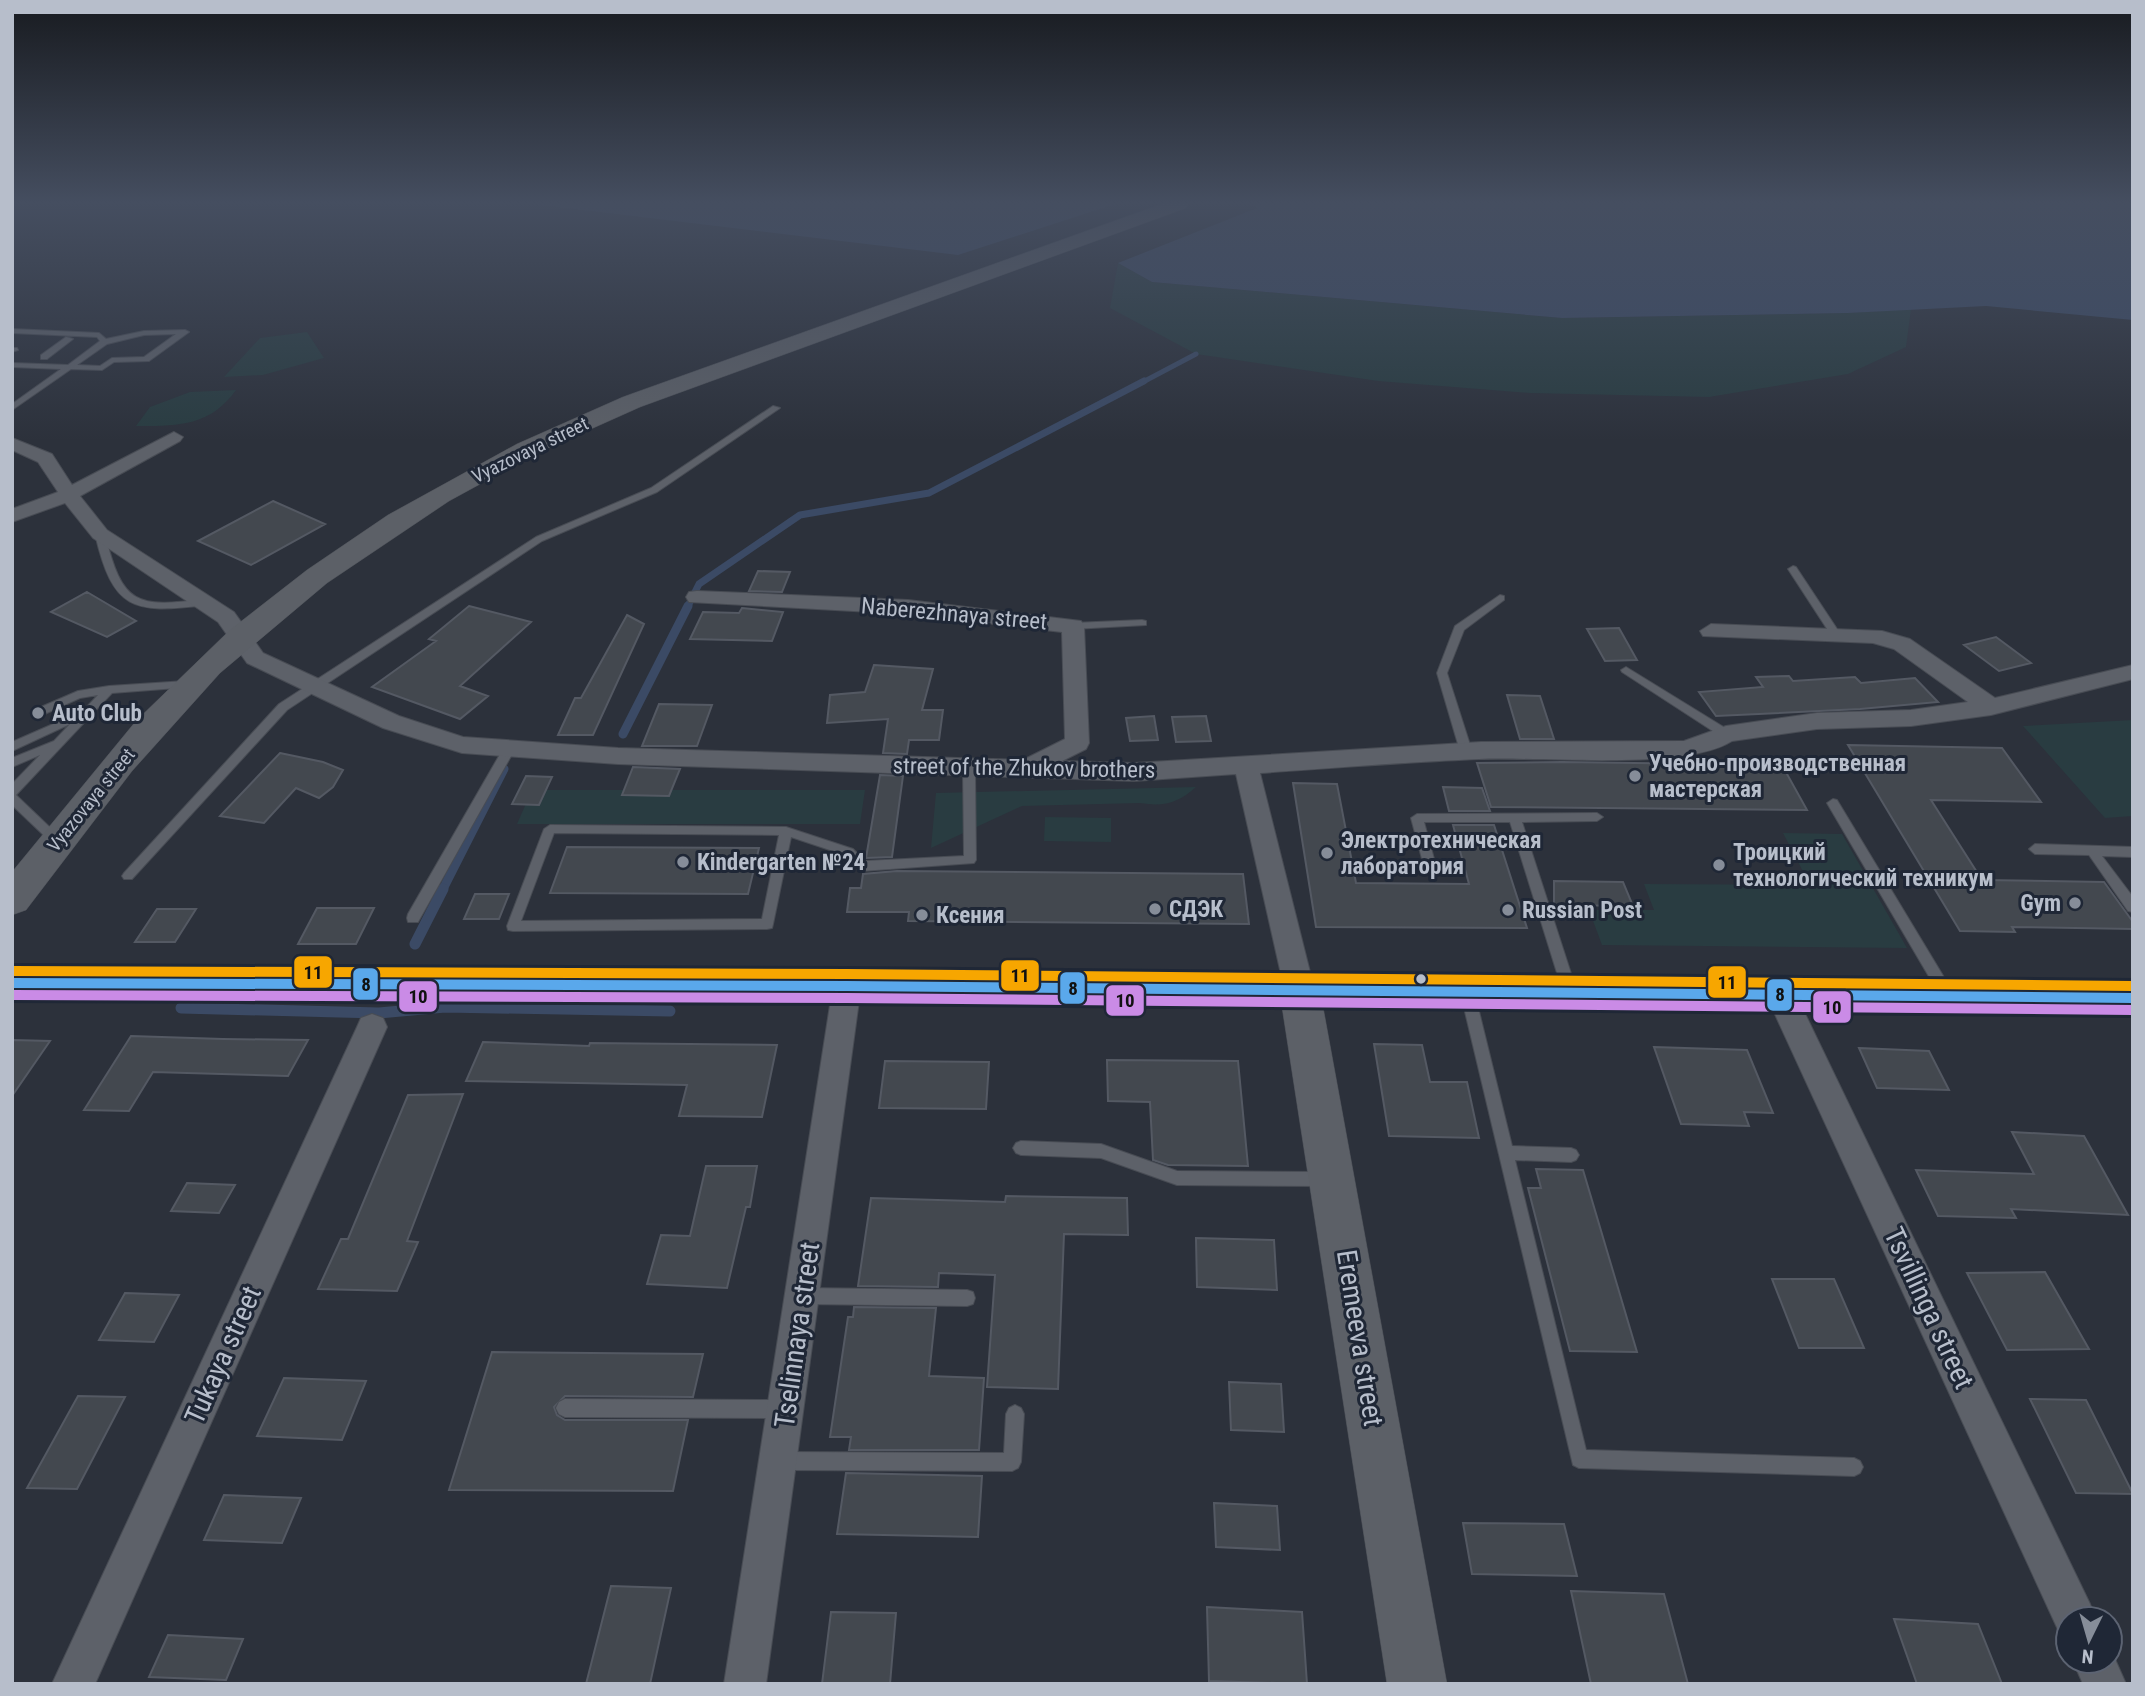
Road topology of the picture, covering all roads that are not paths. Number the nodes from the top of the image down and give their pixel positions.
1 (959, 283) edge
2 (12, 331) edge
3 (69, 339) dead end
4 (104, 342) junction
5 (44, 357) dead end
6 (12, 365) edge
7 (67, 367) junction
8 (12, 408) edge
9 (776, 408) dead end
10 (174, 437) dead end
11 (12, 443) edge
12 (70, 494) junction
13 (12, 516) edge
14 (100, 534) junction
15 (1793, 569) dead end
16 (697, 597) dead end
17 (1500, 598) dead end
18 (206, 602) junction
19 (1142, 623) dead end
20 (1073, 626) junction
21 (1711, 631) dead end
22 (1836, 635) junction
23 (240, 638) junction
24 (1626, 670) dead end
25 (2133, 672) edge
26 (190, 685) junction
27 (316, 686) junction
28 (109, 690) junction
29 (1991, 707) junction
30 (89, 710) junction
31 (38, 713) dead end
32 (1726, 734) junction
33 (60, 742) junction
34 (1077, 743) junction
35 (12, 747) edge
36 (509, 749) junction
37 (1466, 751) junction
38 (12, 763) edge
39 (1246, 765) junction
40 (969, 770) junction
41 (1021, 771) junction
42 (1134, 772) junction
43 (12, 792) edge
44 (12, 799) edge
45 (1833, 803) dead end
46 (1597, 817) dead end
47 (1515, 818) junction
48 (786, 831) junction
49 (57, 841) junction
50 (2035, 849) dead end
51 (2093, 852) junction
52 (2133, 852) edge
53 (1431, 870) dead end
54 (128, 876) dead end
55 (12, 900) edge
56 (2133, 907) edge
57 (413, 918) dead end
58 (12, 983) edge
59 (847, 986) junction
60 (1300, 992) junction
61 (1467, 992) junction
62 (1570, 993) junction
63 (1783, 997) junction
64 (1948, 997) junction
65 (2133, 998) edge
66 (372, 1027) dead end
67 (1021, 1148) dead end
68 (1506, 1153) junction
69 (1571, 1155) dead end
70 (1334, 1179) junction
71 (803, 1296) junction
72 (967, 1298) dead end
73 (565, 1408) dead end
74 (786, 1409) junction
75 (1016, 1414) dead end
76 (778, 1461) junction
77 (1854, 1467) dead end
78 (2068, 1605) edge
79 (73, 1684) edge
80 (745, 1684) edge
81 (1418, 1684) edge

1 - 23 street, Vyazovaya street
2 - 4 lane
3 - 5 lane
4 - 7 lane
4 - 7 lane
6 - 7 lane
7 - 8 lane
9 - 27 lane
10 - 12 street
11 - 12 street, street of the Zhukov brothers
12 - 13 street
12 - 14 street, street of the Zhukov brothers
14 - 18 street, street of the Zhukov brothers
14 - 18 lane
15 - 22 lane
16 - 20 street, Naberezhnaya street
17 - 37 lane
18 - 23 street, street of the Zhukov brothers
19 - 20 lane
20 - 34 street, Naberezhnaya street
21 - 22 street
22 - 29 street
23 - 26 street, Vyazovaya street
23 - 27 street, street of the Zhukov brothers
24 - 32 lane
25 - 29 street, street of the Zhukov brothers
26 - 28 lane
26 - 49 street, Vyazovaya street
27 - 36 street, street of the Zhukov brothers
27 - 54 lane
28 - 30 lane
28 - 31 lane
29 - 32 street, street of the Zhukov brothers
30 - 33 lane
30 - 35 lane
32 - 37 street, street of the Zhukov brothers
33 - 38 lane
33 - 43 lane
34 - 41 street
34 - 42 street
36 - 40 street, street of the Zhukov brothers
36 - 57 lane
37 - 39 street, street of the Zhukov brothers
39 - 42 street, street of the Zhukov brothers
39 - 60 street
40 - 41 street, street of the Zhukov brothers
40 - 48 lane
41 - 42 street, street of the Zhukov brothers
44 - 49 lane
45 - 64 lane
46 - 47 lane
47 - 53 lane
47 - 62 lane
48 - 48 lane
49 - 55 street, Vyazovaya street
50 - 51 lane
51 - 52 lane
51 - 56 lane
58 - 59 street
59 - 60 street
59 - 71 street, Tselinnaya street
60 - 61 street
60 - 70 street, Eremeeva street
61 - 62 street
61 - 68 lane
62 - 63 street
63 - 64 street
63 - 78 street, Tsvillinga street
64 - 65 street
66 - 79 street, Tukaya street
67 - 70 lane
68 - 69 lane
68 - 77 lane
70 - 81 street, Eremeeva street
71 - 72 lane
71 - 74 street, Tselinnaya street
73 - 74 lane
74 - 76 street, Tselinnaya street
75 - 76 lane
76 - 80 street, Tselinnaya street

